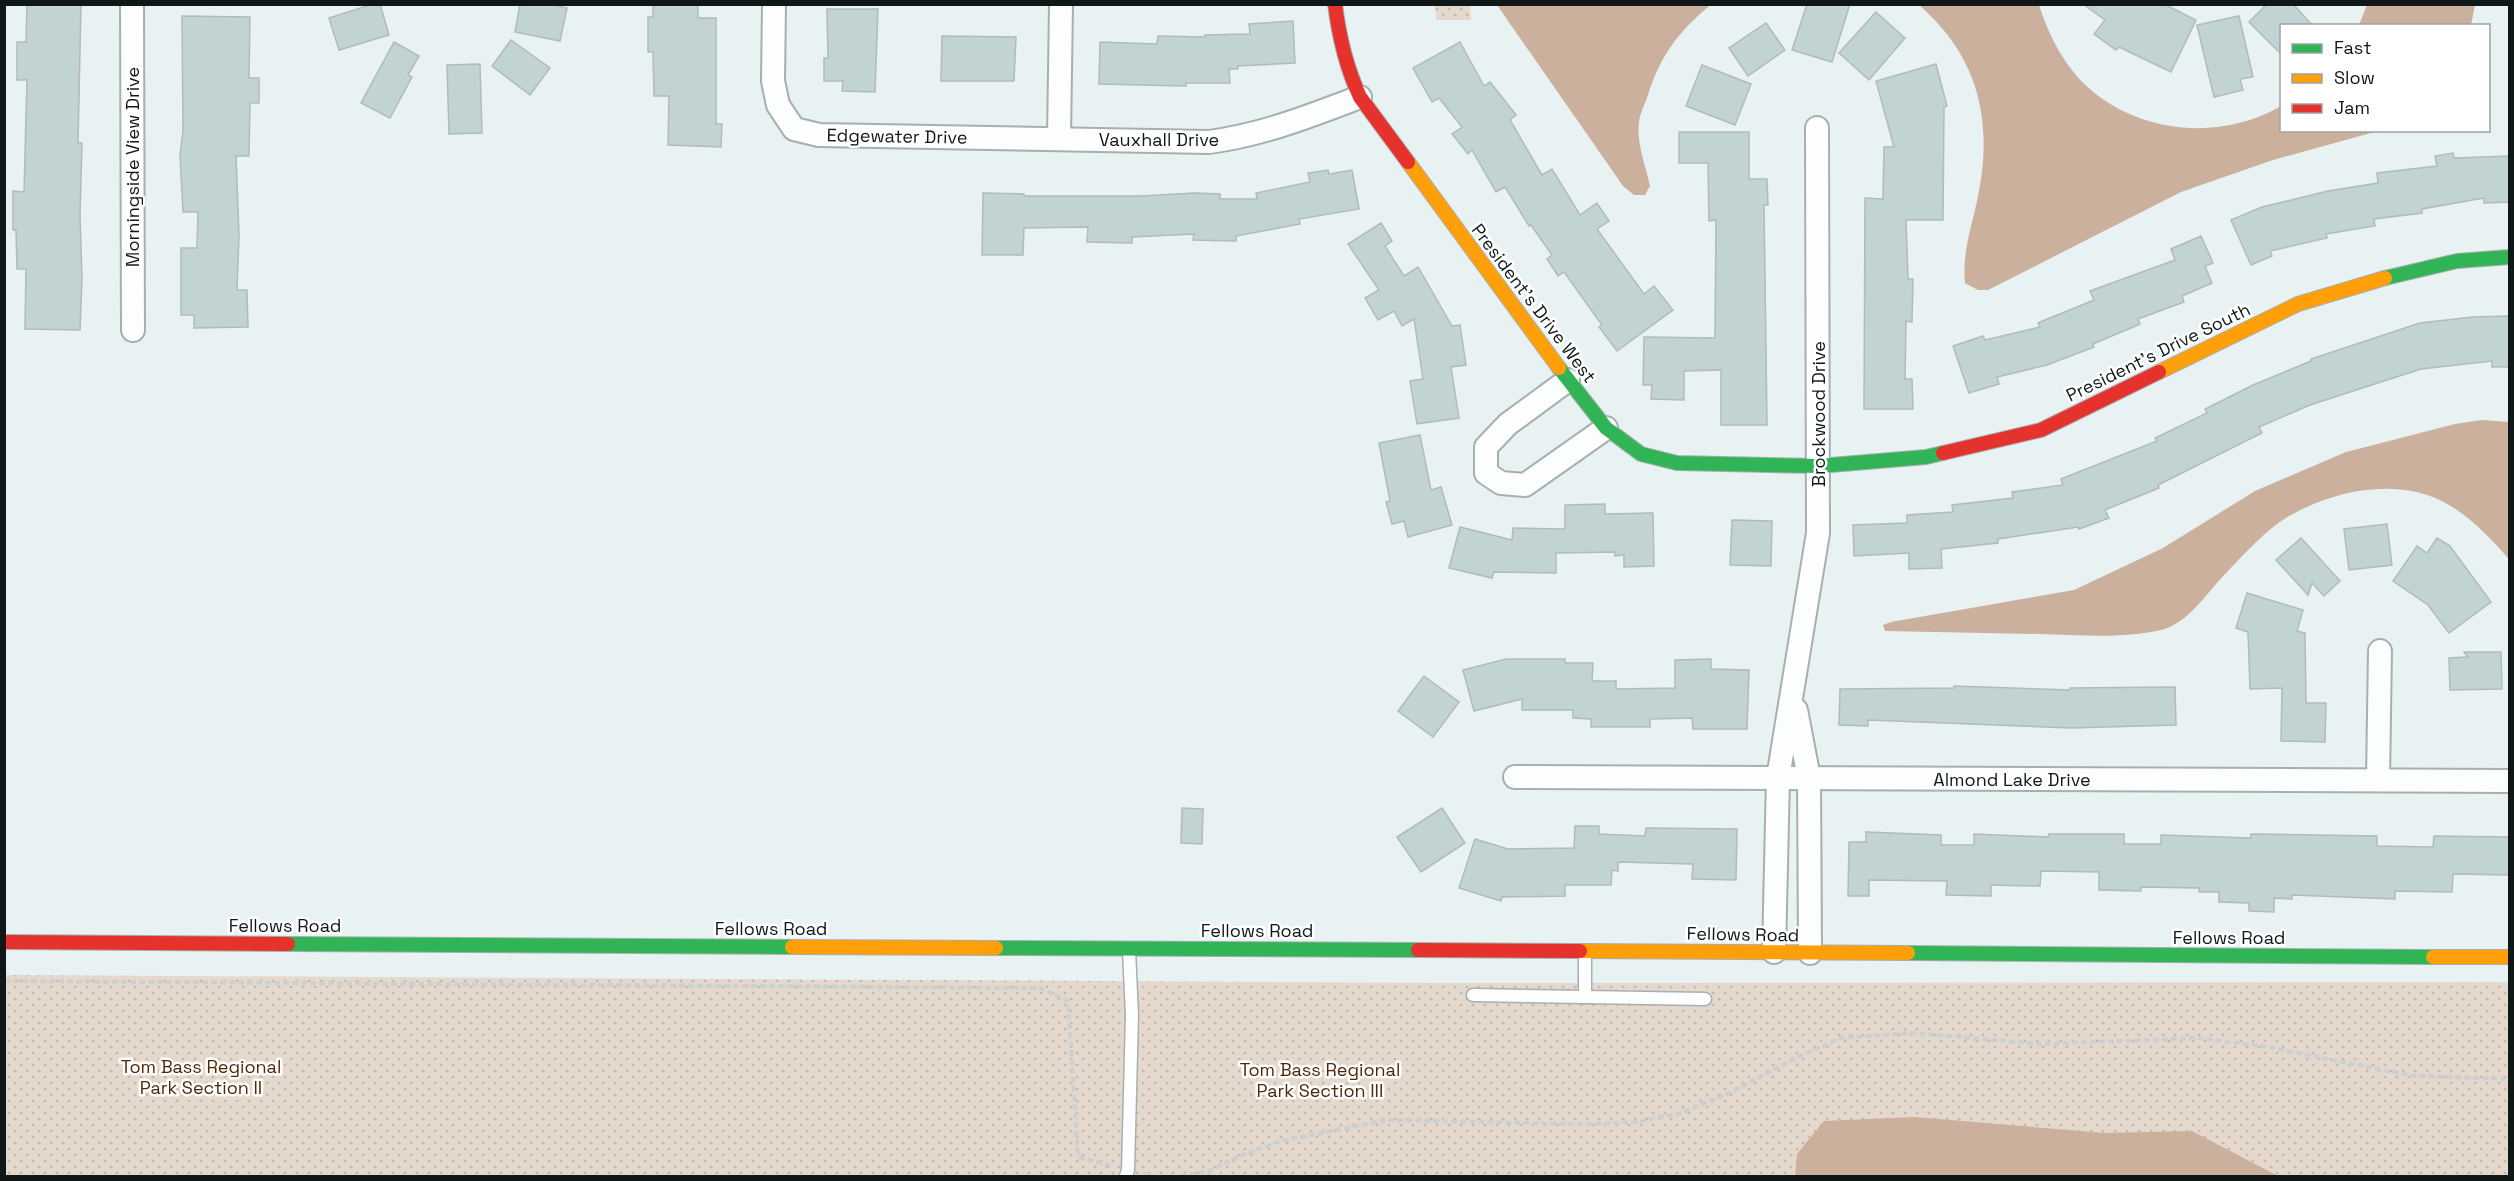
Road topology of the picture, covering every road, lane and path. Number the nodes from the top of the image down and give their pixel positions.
1 (132, 4) edge
2 (774, 4) edge
3 (1061, 4) edge
4 (1335, 4) edge
5 (1360, 97) junction
6 (1818, 128) dead end
7 (1059, 138) junction
8 (2510, 257) edge
9 (132, 330) dead end
10 (1568, 380) junction
11 (1606, 428) junction
12 (1819, 466) junction
13 (2380, 651) dead end
14 (1793, 697) junction
15 (1515, 777) dead end
16 (1778, 778) junction
17 (1809, 778) junction
18 (2378, 780) junction
19 (2510, 781) edge
20 (4, 942) edge
21 (1128, 948) junction
22 (1585, 950) junction
23 (1774, 952) junction
24 (1810, 953) junction
25 (2510, 957) edge
26 (4, 981) edge
27 (1473, 995) dead end
28 (1585, 997) junction
29 (1705, 999) dead end
30 (2510, 1079) edge
31 (1103, 1164) dead end
32 (1209, 1171) junction
33 (1126, 1176) edge
34 (1181, 1176) edge
35 (1203, 1176) edge

1 - 9 street, Morningside View Drive
2 - 7 street, Edgewater Drive
3 - 7 street
4 - 5 street, President's Drive West
5 - 7 street, Vauxhall Drive
5 - 10 street, President's Drive West
6 - 12 street, Brockwood Drive
8 - 12 street, President's Drive South
10 - 11 street, President's Drive West
10 - 11 street
11 - 12 street, President's Drive West
12 - 14 street, Brockwood Drive
13 - 18 street
14 - 16 street, Brockwood Drive
14 - 17 street, Brockwood Drive
15 - 16 street, Almond Lake Drive
16 - 17 street, Almond Lake Drive
16 - 23 street, Brockwood Drive
17 - 18 street, Almond Lake Drive
17 - 24 street, Brockwood Drive
18 - 19 street, Almond Lake Drive
20 - 21 street, Fellows Road
21 - 22 street, Fellows Road
21 - 33 lane
22 - 23 street, Fellows Road
22 - 28 lane
23 - 24 street, Fellows Road
24 - 25 street, Fellows Road
26 - 31 path
27 - 28 lane
28 - 29 lane
30 - 32 path
32 - 34 path
32 - 35 path

